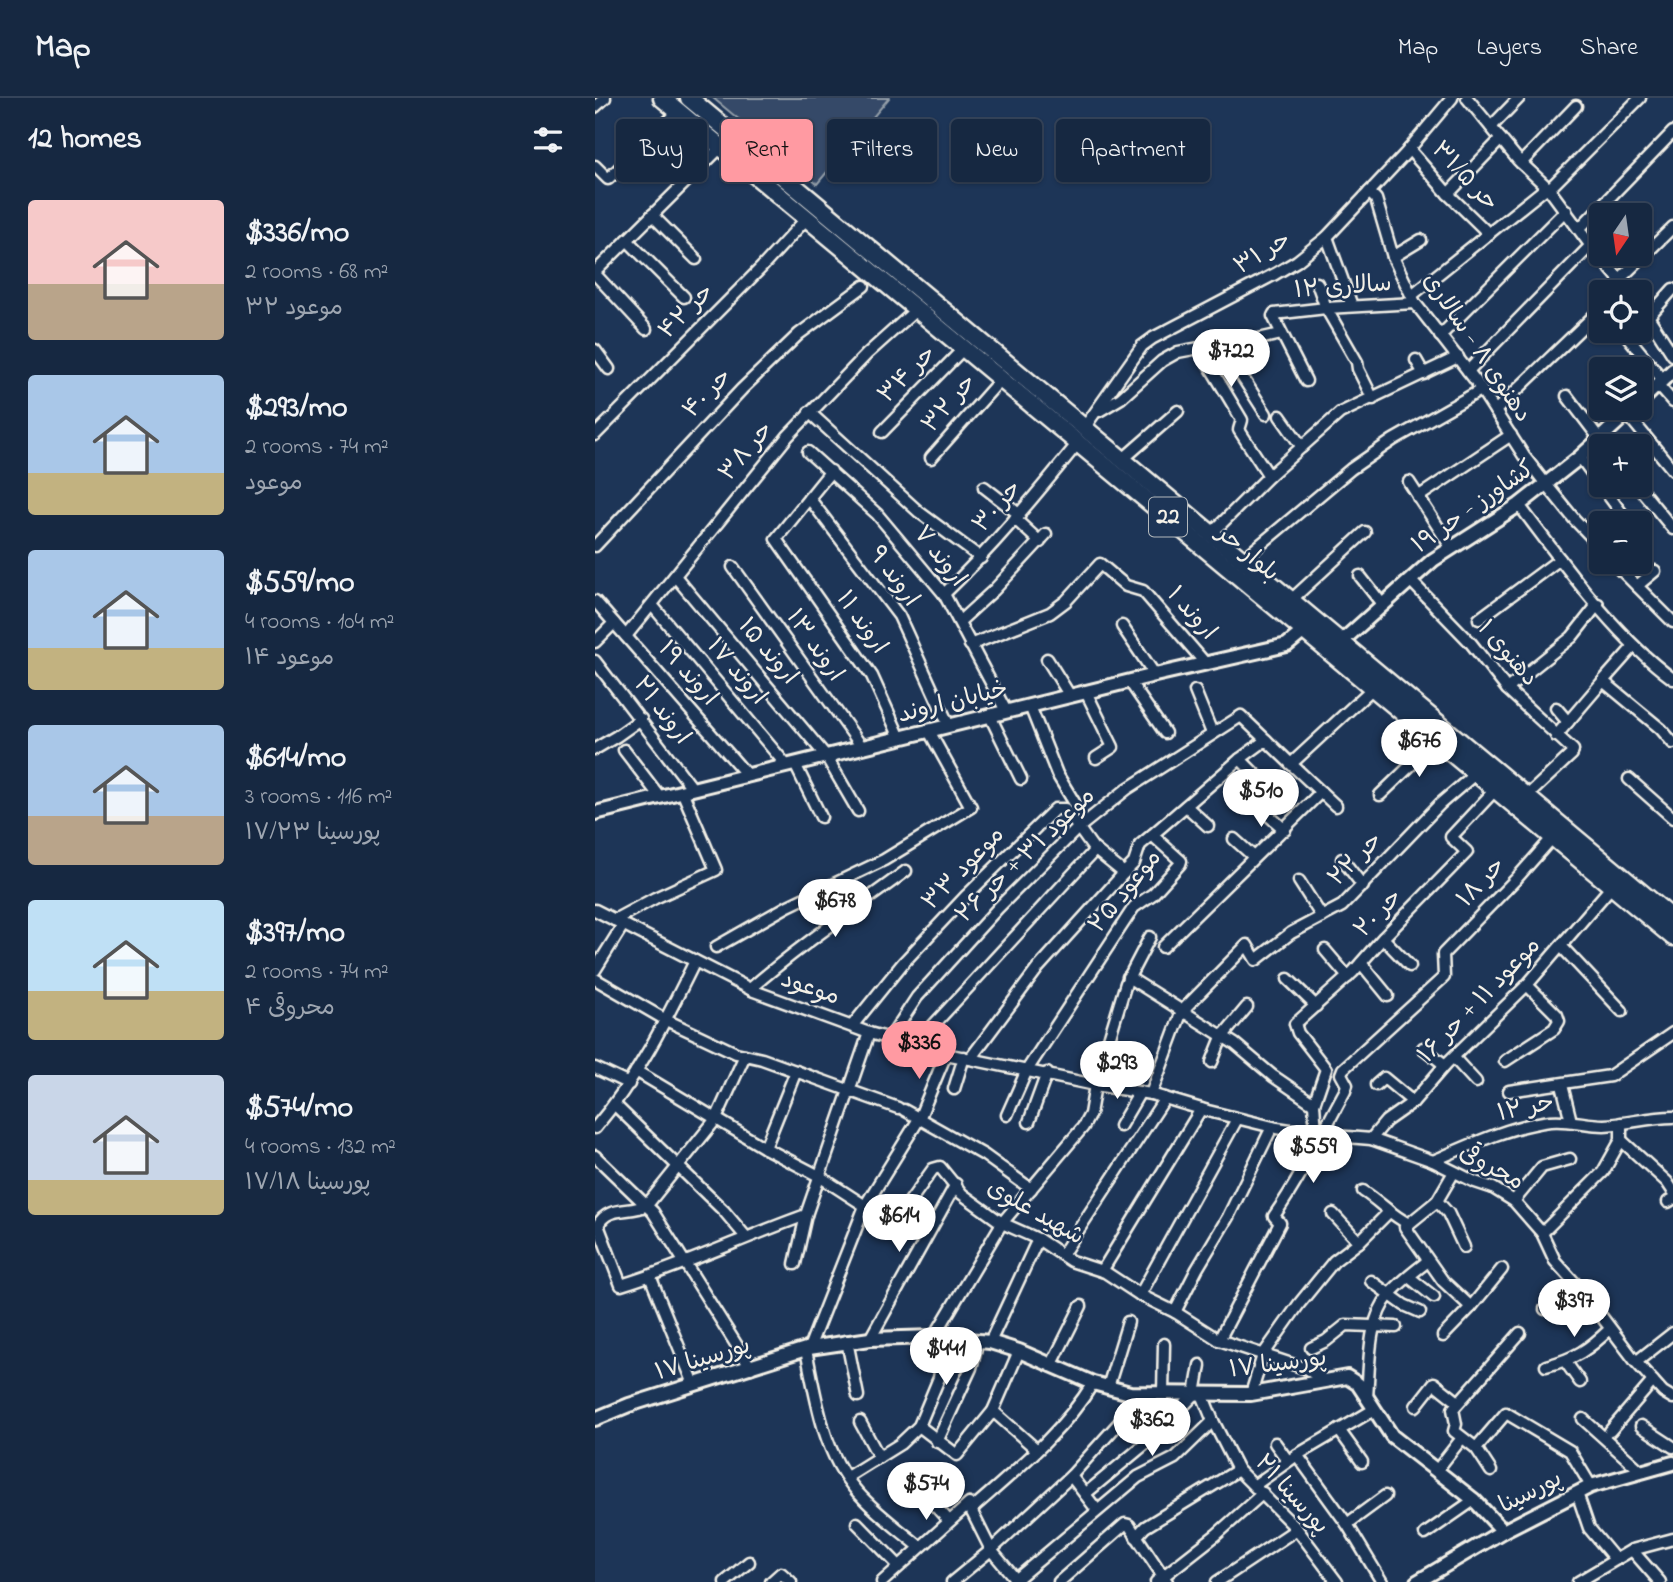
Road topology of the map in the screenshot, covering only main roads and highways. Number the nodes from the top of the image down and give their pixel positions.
1 (662, 98) edge
2 (689, 98) edge
3 (1081, 436) junction
4 (1309, 626) junction
5 (1673, 919) edge
6 (1673, 937) edge

1 - 3 main road, بلوار حر / 22
2 - 3 main road, بلوار حر / 22
3 - 4 main road, بلوار حر / 22
3 - 4 main road, بلوار حر / 22
4 - 5 main road, بلوار حر / 22
4 - 6 main road, بلوار حر / 22

